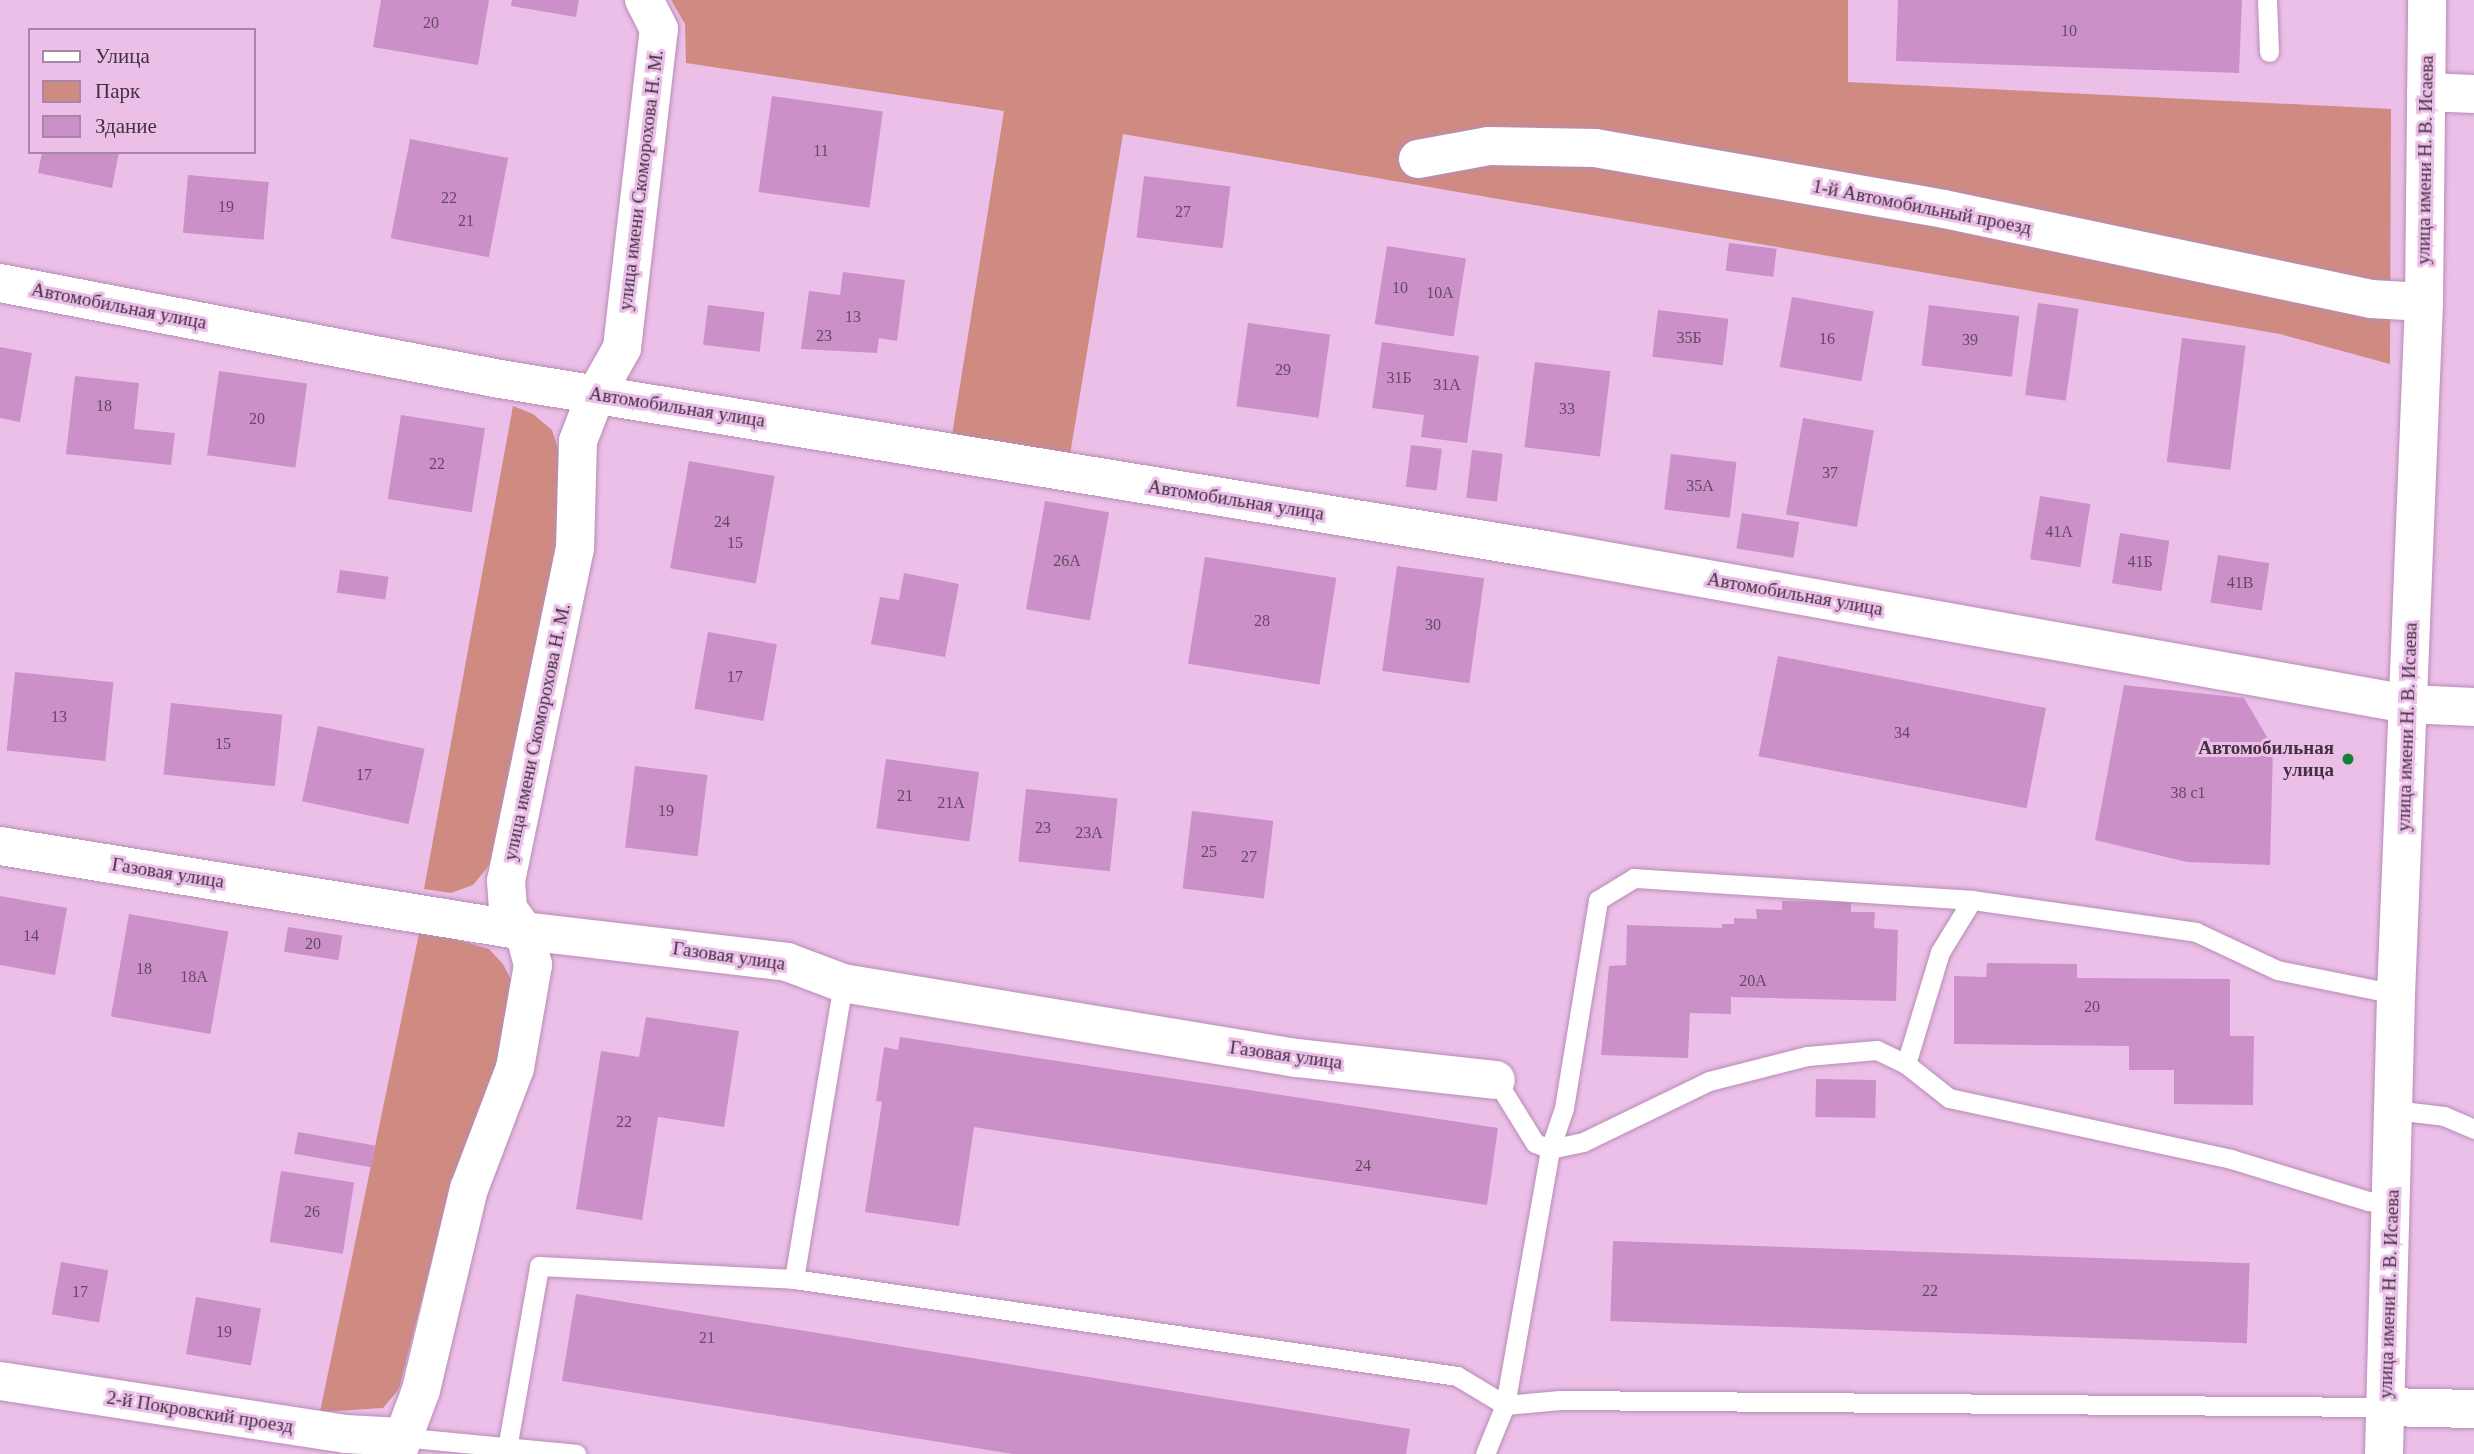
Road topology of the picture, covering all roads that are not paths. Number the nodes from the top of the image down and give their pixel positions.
1 (644, 0) edge
2 (2267, 0) edge
3 (2427, 0) edge
4 (2269, 52) dead end
5 (2426, 92) junction
6 (2474, 94) edge
7 (1418, 159) dead end
8 (0, 283) edge
9 (2424, 302) junction
10 (596, 394) junction
11 (2407, 704) junction
12 (2474, 707) edge
13 (0, 846) edge
14 (1972, 900) junction
15 (524, 931) junction
16 (843, 983) junction
17 (2396, 994) junction
18 (1906, 1063) junction
19 (1496, 1080) joint
20 (2394, 1110) junction
21 (2474, 1129) edge
22 (1550, 1149) junction
23 (2392, 1204) junction
24 (794, 1279) junction
25 (0, 1381) edge
26 (1505, 1405) junction
27 (2385, 1408) junction
28 (2474, 1409) edge
29 (399, 1446) edge
30 (507, 1449) edge
31 (576, 1454) edge
32 (1485, 1454) edge
33 (2384, 1454) edge

1 - 10 street, улица имени Скоморохова Н. М.
2 - 4 lane
3 - 5 street, улица имени Н. В. Исаева
5 - 6 street
5 - 9 street, улица имени Н. В. Исаева
7 - 9 street, 1-й Автомобильный проезд
8 - 10 street, Автомобильная улица
9 - 11 street, улица имени Н. В. Исаева
10 - 11 street, Автомобильная улица
10 - 15 street, улица имени Скоморохова Н. М.
11 - 12 street, Автомобильная улица
11 - 17 street, улица имени Н. В. Исаева
13 - 15 street, Газовая улица
14 - 17 lane
14 - 18 lane
14 - 22 lane
15 - 16 street, Газовая улица
15 - 29 street, улица имени Скоморохова Н. М.
16 - 19 street, Газовая улица
16 - 24 lane
17 - 20 street, улица имени Н. В. Исаева
18 - 22 lane
18 - 23 lane
19 - 22 lane
20 - 21 lane
20 - 23 street, улица имени Н. В. Исаева
22 - 26 lane
23 - 27 street, улица имени Н. В. Исаева
24 - 26 lane
24 - 30 lane
25 - 29 street, 2-й Покровский проезд
26 - 27 lane
26 - 32 lane
27 - 28 street
27 - 33 street, улица имени Н. В. Исаева
29 - 30 lane
30 - 31 lane

